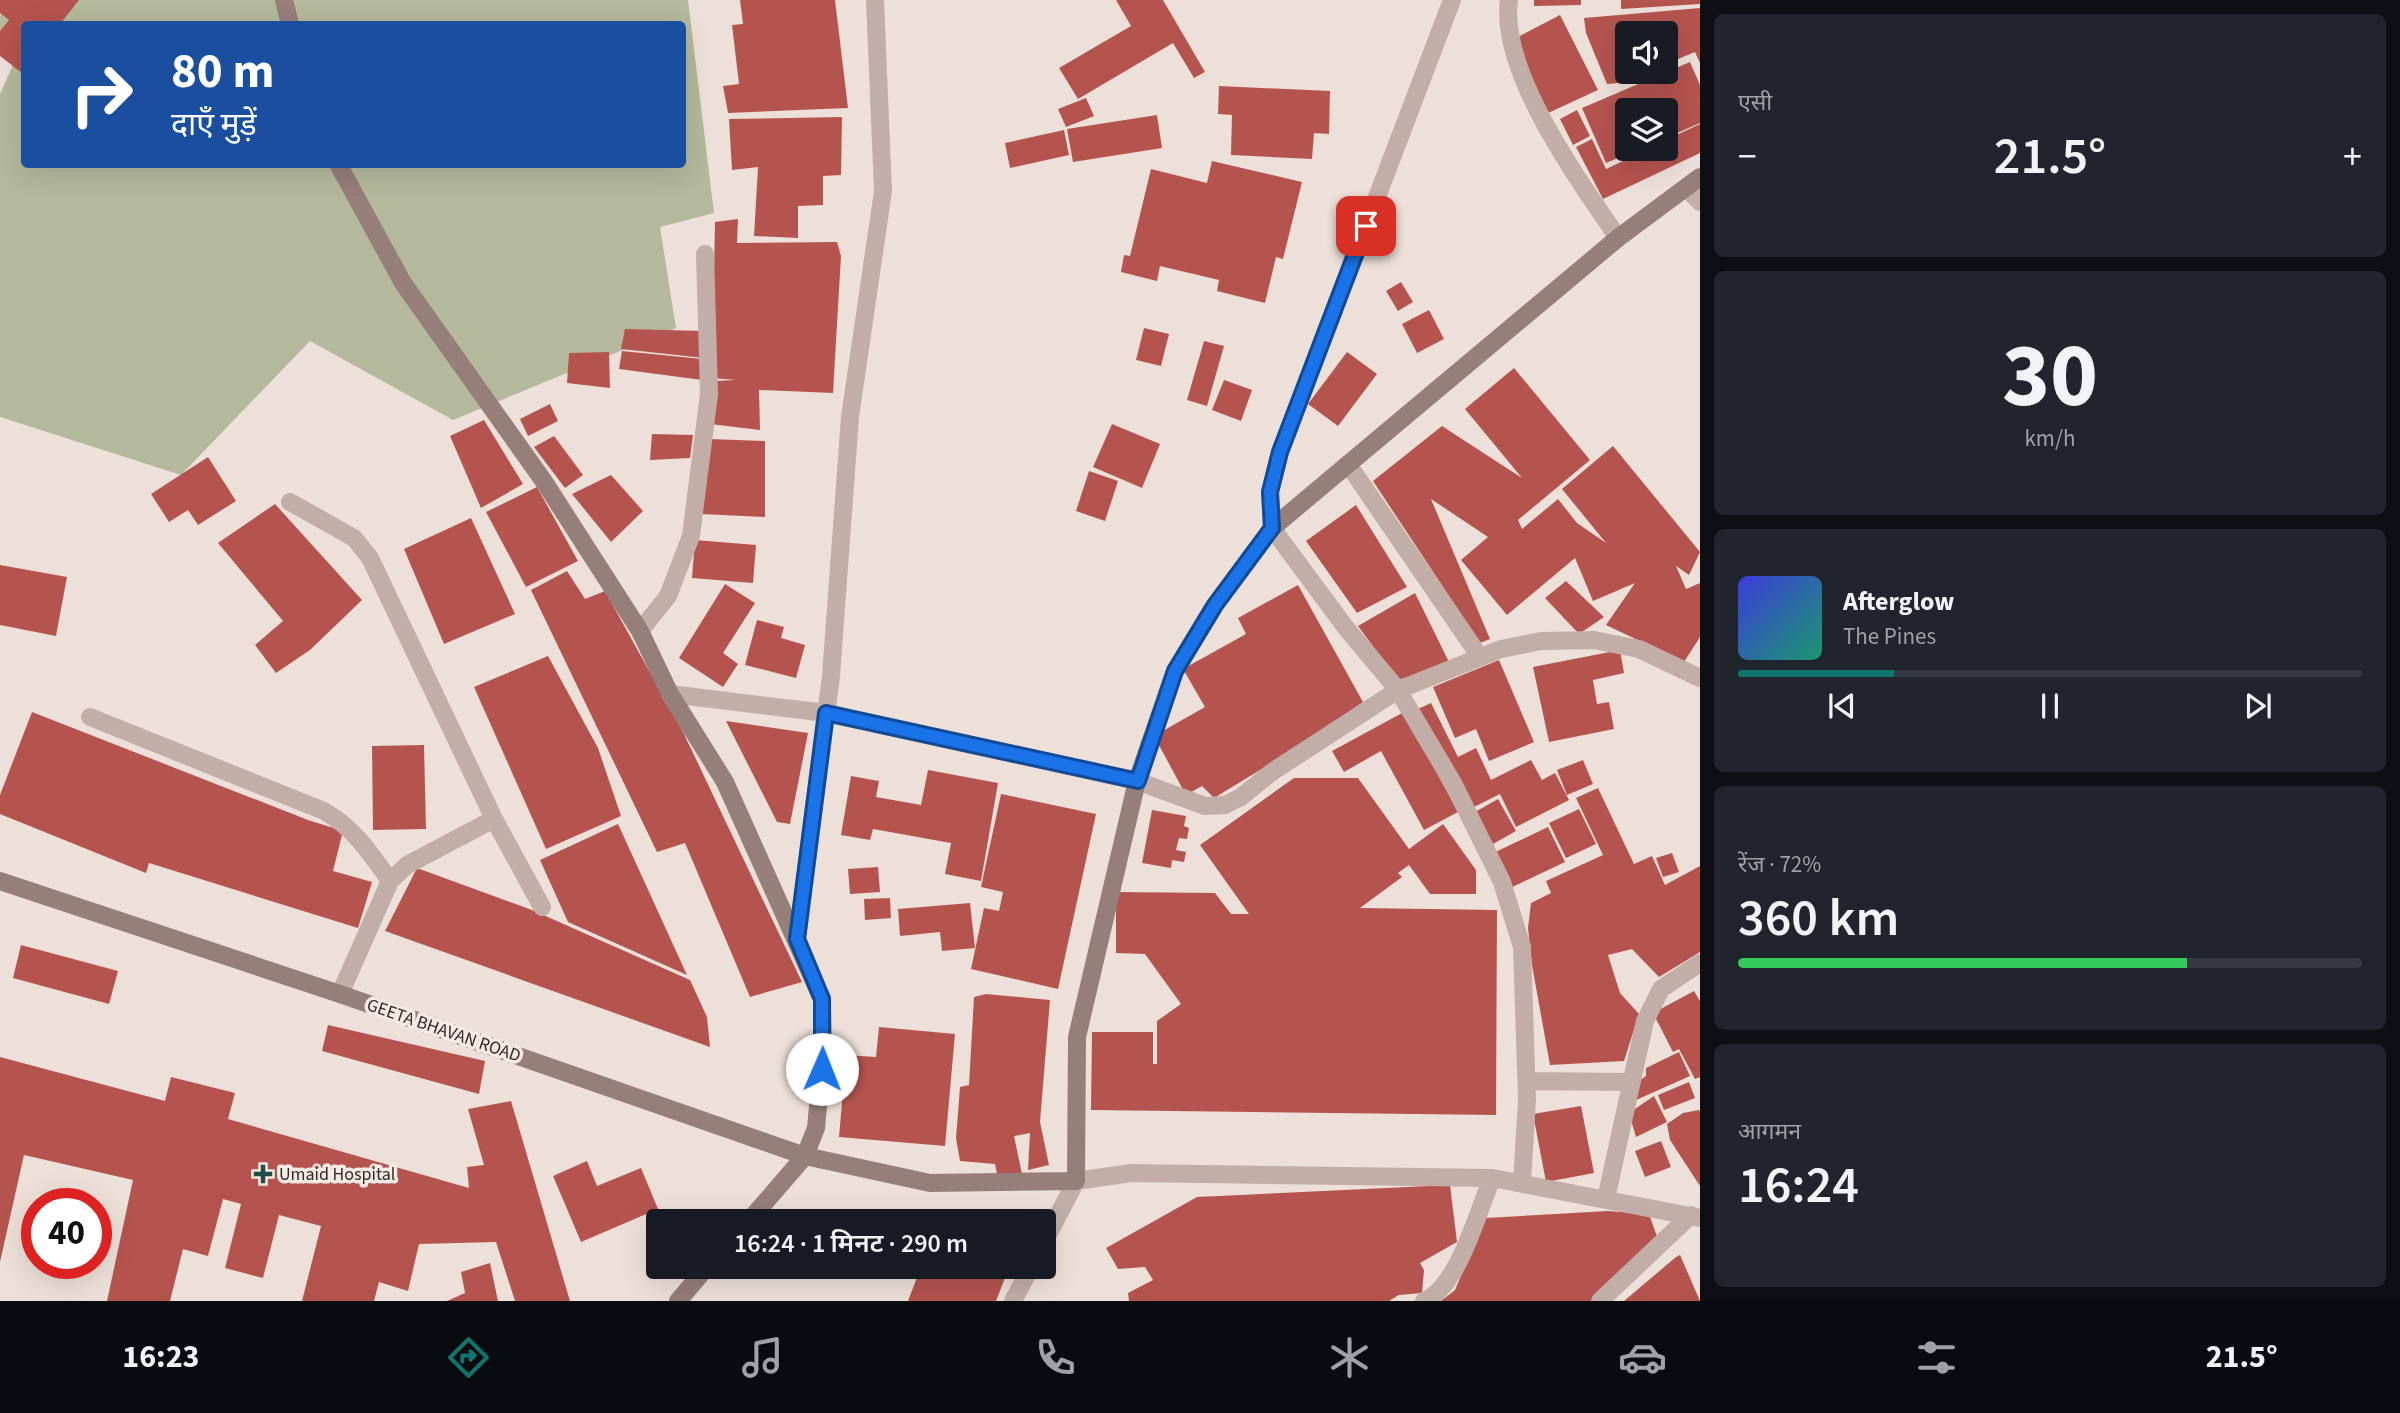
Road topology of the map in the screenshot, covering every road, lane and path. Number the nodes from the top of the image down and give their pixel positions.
1 (284, 0) edge
2 (875, 0) edge
3 (1452, 0) edge
4 (1509, 0) edge
5 (289, 21) edge
6 (340, 168) edge
7 (1693, 183) edge
8 (1700, 202) edge
9 (1618, 238) junction
10 (705, 254) dead end
11 (1348, 464) junction
12 (290, 502) dead end
13 (1272, 528) junction
14 (640, 631) junction
15 (1480, 657) junction
16 (1700, 678) edge
17 (1398, 690) junction
18 (670, 694) junction
19 (826, 713) junction
20 (90, 717) dead end
21 (1138, 781) junction
22 (494, 819) junction
23 (0, 871) edge
24 (0, 881) edge
25 (390, 881) junction
26 (26, 887) junction
27 (542, 907) dead end
28 (797, 939) junction
29 (1700, 963) edge
30 (340, 993) junction
31 (1527, 1081) junction
32 (1632, 1082) junction
33 (805, 1156) junction
34 (1492, 1178) junction
35 (1076, 1181) junction
36 (1521, 1182) junction
37 (1606, 1199) junction
38 (759, 1209) edge
39 (1695, 1217) edge
40 (1056, 1219) edge
41 (697, 1279) edge
42 (1025, 1279) edge
43 (678, 1301) edge
44 (1013, 1301) edge
45 (1424, 1301) edge
46 (1600, 1301) edge

1 - 5 main road
2 - 19 street
3 - 13 street
4 - 9 street
6 - 14 main road
7 - 8 street
7 - 9 main road
9 - 11 main road
10 - 14 street
11 - 13 main road
11 - 15 street
12 - 22 street
13 - 17 street
13 - 21 main road
14 - 18 main road
15 - 16 street
15 - 17 street
17 - 21 street
17 - 31 street
18 - 19 street
18 - 28 main road
19 - 21 street
19 - 28 street
20 - 25 street
21 - 35 main road
22 - 25 street
22 - 27 street
23 - 26 street
24 - 26 main road, GEETA BHAVAN ROAD
25 - 30 street
26 - 30 main road, GEETA BHAVAN ROAD
28 - 33 main road
29 - 32 street
30 - 33 main road, GEETA BHAVAN ROAD
31 - 32 street
31 - 36 street
32 - 37 street
33 - 35 main road, GEETA BHAVAN ROAD
33 - 38 main road
34 - 35 street
34 - 36 street
34 - 45 street
35 - 40 street
36 - 37 street
37 - 39 street
39 - 46 street
41 - 43 main road
42 - 44 street

